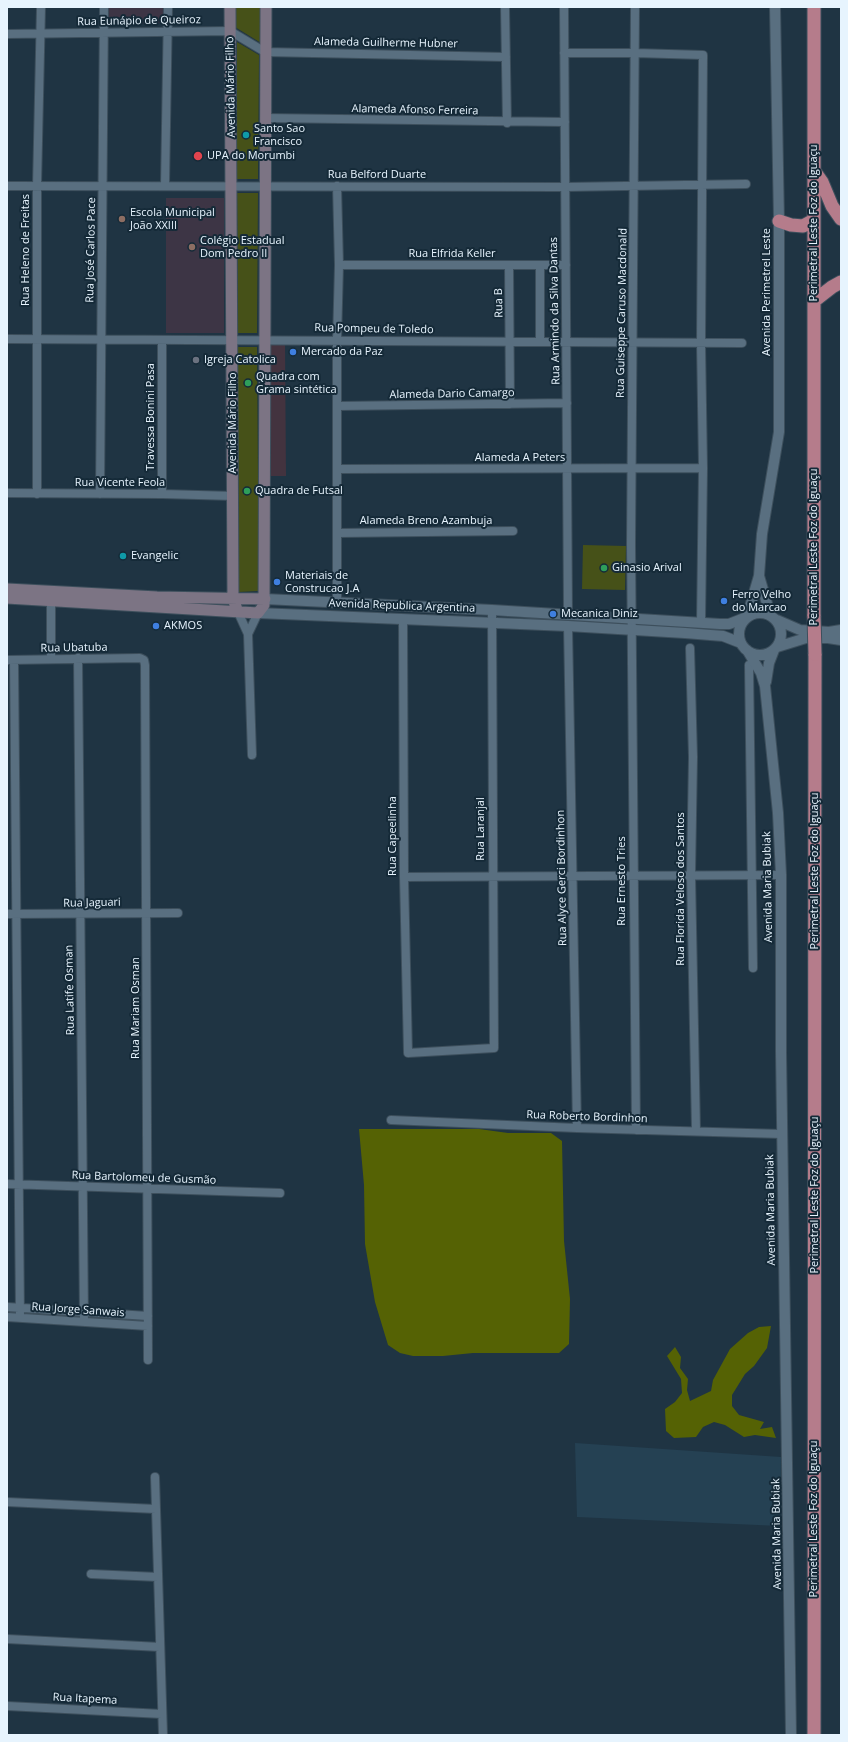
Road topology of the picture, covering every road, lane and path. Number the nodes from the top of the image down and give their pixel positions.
1 (41, 7) edge
2 (104, 7) edge
3 (168, 7) edge
4 (230, 7) edge
5 (266, 7) edge
6 (505, 7) edge
7 (564, 7) edge
8 (635, 7) edge
9 (775, 7) edge
10 (814, 7) edge
11 (168, 31) junction
12 (230, 31) junction
13 (104, 32) junction
14 (7, 34) edge
15 (42, 34) junction
16 (266, 52) junction
17 (564, 53) junction
18 (635, 53) junction
19 (506, 57) junction
20 (265, 118) junction
21 (564, 122) junction
22 (507, 123) junction
23 (814, 170) junction
24 (746, 184) dead end
25 (702, 185) junction
26 (7, 186) edge
27 (38, 186) junction
28 (103, 186) junction
29 (166, 186) junction
30 (232, 186) junction
31 (265, 186) junction
32 (336, 186) junction
33 (634, 186) junction
34 (565, 187) junction
35 (841, 219) edge
36 (814, 220) junction
37 (779, 221) junction
38 (339, 265) junction
39 (509, 265) junction
40 (540, 265) junction
41 (566, 265) junction
42 (841, 282) edge
43 (814, 301) junction
44 (7, 339) edge
45 (37, 339) junction
46 (100, 339) junction
47 (162, 340) junction
48 (233, 340) junction
49 (264, 340) junction
50 (337, 340) junction
51 (511, 341) junction
52 (540, 341) junction
53 (567, 341) junction
54 (632, 343) junction
55 (702, 343) junction
56 (742, 343) dead end
57 (567, 403) junction
58 (510, 404) junction
59 (338, 406) junction
60 (631, 467) junction
61 (703, 468) junction
62 (337, 469) junction
63 (568, 469) junction
64 (7, 493) edge
65 (37, 494) junction
66 (100, 494) junction
67 (162, 494) junction
68 (234, 496) junction
69 (513, 531) dead end
70 (338, 533) junction
71 (759, 576) junction
72 (7, 589) edge
73 (7, 598) edge
74 (233, 599) junction
75 (51, 600) junction
76 (265, 600) junction
77 (337, 604) junction
78 (492, 610) junction
79 (238, 612) junction
80 (258, 613) junction
81 (568, 614) junction
82 (747, 617) junction
83 (773, 617) junction
84 (403, 619) junction
85 (632, 619) junction
86 (492, 623) junction
87 (701, 623) junction
88 (568, 626) junction
89 (841, 630) edge
90 (632, 631) junction
91 (248, 634) junction
92 (841, 640) edge
93 (744, 647) junction
94 (690, 648) dead end
95 (775, 649) junction
96 (78, 658) junction
97 (140, 658) joint
98 (51, 659) junction
99 (11, 660) edge
100 (749, 665) dead end
101 (765, 686) junction
102 (252, 754) dead end
103 (633, 875) junction
104 (691, 875) junction
105 (752, 875) junction
106 (781, 875) junction
107 (492, 876) junction
108 (573, 876) junction
109 (404, 877) junction
110 (178, 912) dead end
111 (147, 913) junction
112 (7, 914) edge
113 (16, 914) junction
114 (81, 914) junction
115 (754, 968) dead end
116 (408, 1052) joint
117 (391, 1120) dead end
118 (577, 1128) junction
119 (636, 1130) junction
120 (696, 1131) junction
121 (782, 1134) junction
122 (7, 1184) edge
123 (18, 1184) junction
124 (83, 1187) junction
125 (148, 1189) junction
126 (280, 1192) dead end
127 (7, 1307) edge
128 (20, 1308) junction
129 (85, 1313) junction
130 (148, 1316) junction
131 (7, 1317) edge
132 (20, 1317) junction
133 (84, 1322) junction
134 (148, 1326) junction
135 (148, 1360) dead end
136 (155, 1478) dead end
137 (7, 1502) edge
138 (156, 1510) junction
139 (91, 1574) dead end
140 (158, 1577) junction
141 (7, 1639) edge
142 (160, 1647) junction
143 (7, 1706) edge
144 (162, 1714) junction
145 (163, 1735) edge
146 (791, 1735) edge
147 (814, 1735) edge

1 - 15 street, Rua Heleno de Freitas
2 - 13 street, Rua José Carlos Pace
3 - 11 street
4 - 12 main road, Avenida Mário Filho
5 - 16 main road
6 - 19 street
7 - 17 street, Rua Armindo da Silva Dantas
8 - 18 street, Rua Guiseppe Caruso Macdonald
9 - 37 street, Avenida Perimetrel Leste
10 - 23 highway, Perimetral Leste Foz do Iguaçu
11 - 12 street, Rua Eunápio de Queiroz
11 - 13 street, Rua Eunápio de Queiroz
11 - 29 street
12 - 16 street
12 - 30 main road, Avenida Mário Filho
13 - 15 street, Rua Eunápio de Queiroz
13 - 28 street, Rua José Carlos Pace
14 - 15 street, Rua Eunápio de Queiroz
15 - 27 street, Rua Heleno de Freitas
16 - 19 street, Alameda Guilherme Hubner
16 - 20 main road
17 - 18 street
17 - 21 street, Rua Armindo da Silva Dantas
18 - 25 street
18 - 33 street, Rua Guiseppe Caruso Macdonald
19 - 22 street
20 - 22 street, Alameda Afonso Ferreira
20 - 31 main road
21 - 22 street, Alameda Afonso Ferreira
21 - 34 street, Rua Armindo da Silva Dantas
23 - 35 highway
23 - 36 highway, Perimetral Leste Foz do Iguaçu
24 - 25 street, Rua Belford Duarte
25 - 33 street, Rua Belford Duarte
25 - 55 street
26 - 27 street, Rua Belford Duarte
27 - 28 street, Rua Belford Duarte
27 - 45 street, Rua Heleno de Freitas
28 - 29 street, Rua Belford Duarte
28 - 46 street, Rua José Carlos Pace
29 - 30 street, Rua Belford Duarte
30 - 31 street, Rua Belford Duarte
30 - 48 main road, Avenida Mário Filho
31 - 32 street, Rua Belford Duarte
31 - 49 main road
32 - 34 street, Rua Belford Duarte
32 - 38 street
33 - 34 street, Rua Belford Duarte
33 - 54 street, Rua Guiseppe Caruso Macdonald
34 - 41 street, Rua Armindo da Silva Dantas
36 - 37 highway
36 - 43 highway, Perimetral Leste Foz do Iguaçu
37 - 71 street, Avenida Perimetrel Leste
38 - 39 street, Rua Elfrida Keller
38 - 50 street
39 - 40 street, Rua Elfrida Keller
39 - 51 street, Rua B
40 - 41 street, Rua Elfrida Keller
40 - 52 street, Rua Armindo da Silva Dantas
41 - 53 street, Rua Armindo da Silva Dantas
42 - 43 highway
43 - 147 highway, Perimetral Leste Foz do Iguaçu, bridge
44 - 45 street, Rua Pompeu de Toledo
45 - 46 street, Rua Pompeu de Toledo
45 - 65 street, Rua Heleno de Freitas
46 - 47 street, Rua Pompeu de Toledo
46 - 66 street, Rua José Carlos Pace
47 - 48 street, Rua Pompeu de Toledo
47 - 67 street, Travessa Bonini Pasa
48 - 49 street, Rua Pompeu de Toledo
48 - 68 main road, Avenida Mário Filho
49 - 50 street, Rua Pompeu de Toledo
49 - 76 main road
50 - 51 street, Rua Pompeu de Toledo
50 - 59 street
51 - 52 street, Rua Pompeu de Toledo
51 - 58 street, Rua B
52 - 53 street, Rua Pompeu de Toledo
53 - 54 street, Rua Pompeu de Toledo
53 - 57 street, Rua Armindo da Silva Dantas
54 - 55 street, Rua Pompeu de Toledo
54 - 60 street, Rua Guiseppe Caruso Macdonald
55 - 56 street, Rua Pompeu de Toledo
55 - 61 street
57 - 58 street, Alameda Dario Camargo
57 - 63 street, Rua Armindo da Silva Dantas
58 - 59 street, Alameda Dario Camargo
59 - 62 street
60 - 61 street, Alameda A Peters
60 - 63 street, Alameda A Peters
60 - 85 street, Rua Guiseppe Caruso Macdonald
61 - 87 street
62 - 63 street, Alameda A Peters
62 - 70 street
63 - 81 street, Rua Armindo da Silva Dantas
64 - 65 street, Rua Vicente Feola
65 - 66 street, Rua Vicente Feola
66 - 67 street, Rua Vicente Feola
67 - 68 street, Rua Vicente Feola
68 - 74 main road, Avenida Mário Filho
69 - 70 street, Alameda Breno Azambuja
70 - 77 street
71 - 82 street, Avenida Perimetrel Leste
71 - 83 street, Avenida Perimetrel Leste
72 - 74 main road, Avenida Republica Argentina
73 - 75 main road, Avenida Republica Argentina
74 - 76 main road, Avenida Republica Argentina
74 - 79 main road
75 - 79 main road, Avenida Republica Argentina
75 - 98 street
76 - 77 street, Avenida Republica Argentina
76 - 80 main road
77 - 78 street, Avenida Republica Argentina
78 - 81 street, Avenida Republica Argentina
78 - 86 street, Rua Laranjal
79 - 80 main road, Avenida Republica Argentina
79 - 91 street
80 - 84 street, Avenida Republica Argentina
80 - 91 street
81 - 85 street, Avenida Republica Argentina
82 - 83 street
82 - 87 street, Avenida Republica Argentina
82 - 93 street
83 - 89 street
83 - 95 street
84 - 86 street, Avenida Republica Argentina
84 - 109 street, Rua Capeelinha
85 - 87 street, Avenida Republica Argentina
85 - 90 street, Rua Ernesto Tries
86 - 88 street, Avenida Republica Argentina
86 - 107 street, Rua Laranjal
88 - 90 street, Avenida Republica Argentina
88 - 108 street, Rua Alyce Gerci Bordinhon
90 - 93 street, Avenida Republica Argentina
90 - 103 street, Rua Ernesto Tries
91 - 102 street
92 - 95 street
93 - 95 street
93 - 101 street, Avenida Maria Bubiak
94 - 104 street, Rua Florida Veloso dos Santos
95 - 101 street, Avenida Maria Bubiak
96 - 97 street, Rua Ubatuba
96 - 98 street, Rua Ubatuba
96 - 114 street, Rua Latife Osman
97 - 111 street, Rua Mariam Osman
98 - 99 street, Rua Ubatuba
99 - 113 street
100 - 105 street
101 - 106 street, Avenida Maria Bubiak
103 - 104 street
103 - 108 street
103 - 119 street, Rua Ernesto Tries
104 - 105 street
104 - 120 street, Rua Florida Veloso dos Santos
105 - 106 street
105 - 115 street
106 - 121 street, Avenida Maria Bubiak
107 - 108 street
107 - 109 street
107 - 116 street, Rua Laranjal
108 - 118 street, Rua Alyce Gerci Bordinhon
109 - 116 street, Rua Capeelinha
110 - 111 street, Rua Jaguari
111 - 114 street, Rua Jaguari
111 - 125 street, Rua Mariam Osman
112 - 113 street, Rua Jaguari
113 - 114 street, Rua Jaguari
113 - 123 street
114 - 124 street, Rua Latife Osman
117 - 118 street, Rua Roberto Bordinhon
118 - 119 street, Rua Roberto Bordinhon
119 - 120 street, Rua Roberto Bordinhon
120 - 121 street, Rua Roberto Bordinhon
121 - 146 street, Avenida Maria Bubiak
122 - 123 street, Rua Bartolomeu de Gusmão
123 - 124 street, Rua Bartolomeu de Gusmão
123 - 128 street
124 - 125 street, Rua Bartolomeu de Gusmão
124 - 129 street, Rua Latife Osman
125 - 126 street, Rua Bartolomeu de Gusmão
125 - 130 street, Rua Mariam Osman
127 - 128 street, Rua Jorge Sanwais
128 - 129 street, Rua Jorge Sanwais
128 - 132 street
129 - 130 street, Rua Jorge Sanwais
129 - 133 street, Rua Latife Osman
130 - 134 street, Rua Mariam Osman
131 - 132 street, Rua Jorge Sanwais
132 - 133 street, Rua Jorge Sanwais
133 - 134 street, Rua Jorge Sanwais
134 - 135 street, Rua Mariam Osman
136 - 138 street
137 - 138 street
138 - 140 street
139 - 140 street
140 - 142 street
141 - 142 street
142 - 144 street
143 - 144 street, Rua Itapema
144 - 145 street

